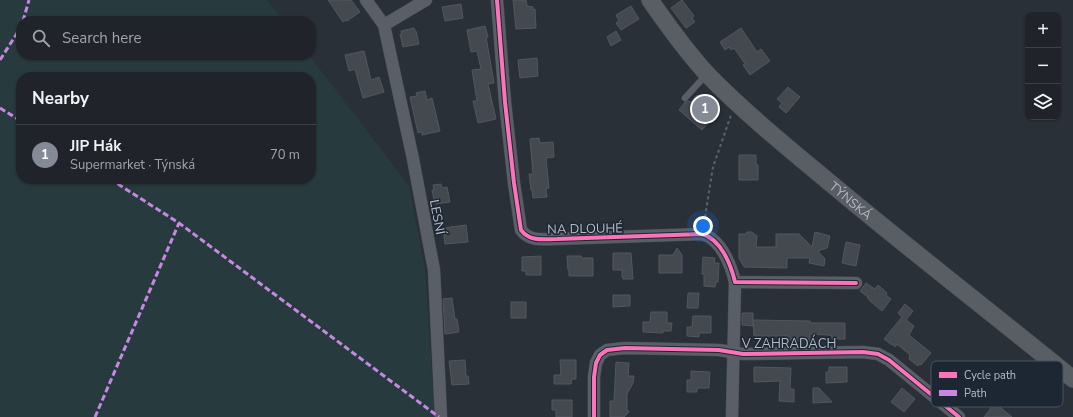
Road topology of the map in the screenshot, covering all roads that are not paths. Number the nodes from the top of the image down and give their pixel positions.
1 (366, 0) edge
2 (426, 0) edge
3 (497, 0) edge
4 (650, 0) edge
5 (384, 25) junction
6 (707, 73) junction
7 (685, 98) dead end
8 (735, 282) junction
9 (856, 283) dead end
10 (733, 352) junction
11 (1054, 361) edge
12 (931, 394) edge
13 (947, 407) edge
14 (441, 417) edge
15 (594, 417) edge
16 (732, 417) edge
17 (959, 417) edge

1 - 5 street
2 - 5 street
3 - 8 street, NA DLOUHÉ
4 - 6 main road, TÝNSKÁ
5 - 14 street, LESNÍ
6 - 7 lane
6 - 11 main road, TÝNSKÁ
8 - 9 street
8 - 10 street
10 - 12 street, V ZAHRADÁCH
10 - 15 street, V ZAHRADÁCH
10 - 16 street
13 - 17 street, V ZAHRADÁCH

